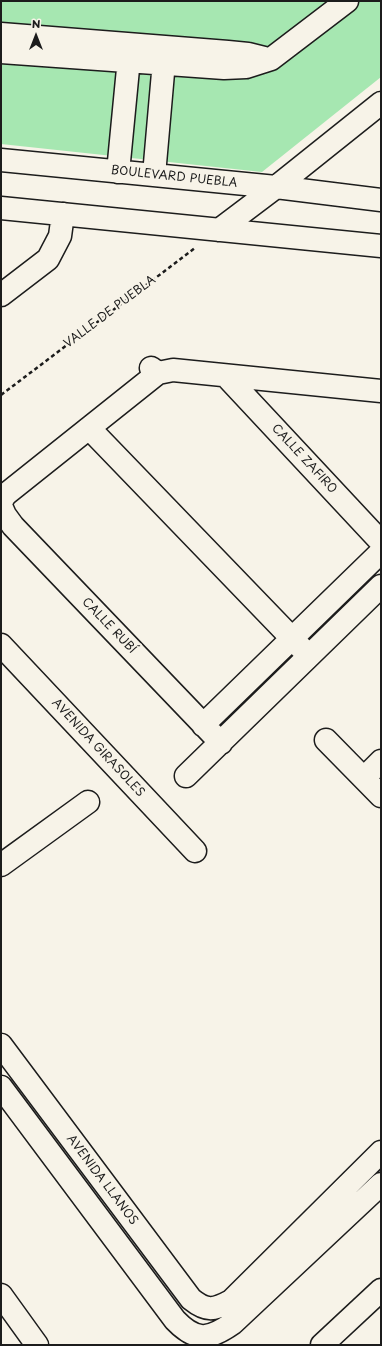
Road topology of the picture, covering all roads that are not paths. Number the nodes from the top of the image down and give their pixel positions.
1 (335, 4) edge
2 (1, 34) edge
3 (1, 52) edge
4 (129, 53) junction
5 (164, 56) junction
6 (381, 103) edge
7 (1, 160) edge
8 (118, 172) junction
9 (154, 175) junction
10 (276, 187) junction
11 (381, 200) edge
12 (1, 208) edge
13 (63, 214) junction
14 (219, 230) junction
15 (381, 246) edge
16 (6, 288) edge
17 (226, 376) junction
18 (381, 391) edge
19 (89, 428) junction
20 (1, 502) edge
21 (1, 506) edge
22 (381, 542) edge
23 (381, 552) edge
24 (381, 586) edge
25 (292, 638) junction
26 (309, 656) junction
27 (5, 658) edge
28 (203, 725) junction
29 (326, 740) dead end
30 (221, 743) junction
31 (381, 761) edge
32 (186, 776) dead end
33 (364, 778) junction
34 (381, 796) edge
35 (88, 802) dead end
36 (195, 851) dead end
37 (1, 865) edge
38 (1, 1045) edge
39 (30, 1083) junction
40 (4, 1098) edge
41 (377, 1164) edge
42 (381, 1184) edge
43 (381, 1290) edge
44 (1, 1295) edge
45 (208, 1309) junction
46 (209, 1336) junction
47 (37, 1345) edge
48 (322, 1345) edge

1 - 5 street
2 - 4 street
3 - 4 street
4 - 5 street
4 - 8 street
5 - 9 street
6 - 10 street
7 - 8 street, BOULEVARD PUEBLA
8 - 9 street, BOULEVARD PUEBLA
9 - 10 street, BOULEVARD PUEBLA
10 - 11 street
10 - 14 street
12 - 13 street
13 - 14 street
13 - 16 street
14 - 15 street
17 - 18 street
17 - 19 street
17 - 22 street, CALLE ZAFIRO
19 - 20 street
19 - 25 street
21 - 28 street, CALLE RUBÍ
23 - 25 street
24 - 26 street
25 - 26 street
25 - 28 street
26 - 30 street
27 - 36 street, AVENIDA GIRASOLES
28 - 30 street, CALLE RUBÍ
29 - 33 street
30 - 32 street
31 - 33 street
33 - 34 street
35 - 37 street
38 - 39 street, AVENIDA LLANOS
39 - 40 street
39 - 45 street, AVENIDA LLANOS
40 - 46 street
41 - 45 street
42 - 46 street
43 - 48 street
44 - 47 street
45 - 46 street

